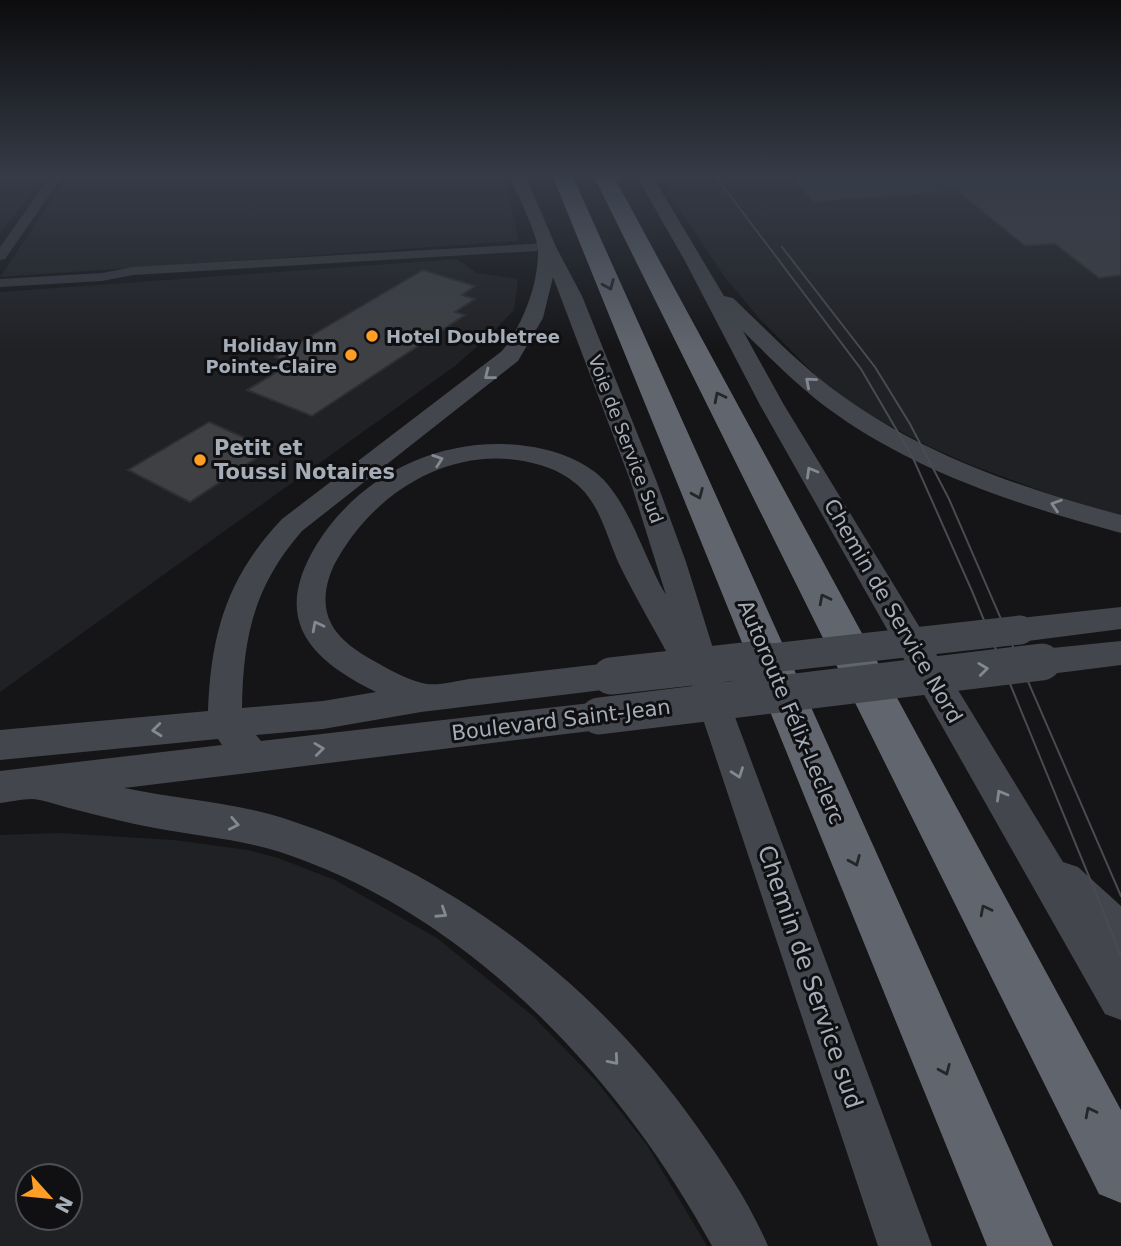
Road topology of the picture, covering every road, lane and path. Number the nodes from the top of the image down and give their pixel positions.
1 (15, 235) edge
2 (542, 235) edge
3 (588, 235) edge
4 (634, 235) edge
5 (680, 235) edge
6 (547, 247) junction
7 (0, 256) edge
8 (0, 283) edge
9 (712, 289) junction
10 (1121, 524) edge
11 (1121, 618) edge
12 (1121, 653) edge
13 (421, 698) junction
14 (715, 709) junction
15 (225, 722) junction
16 (0, 745) edge
17 (252, 757) junction
18 (16, 785) edge
19 (1036, 853) junction
20 (1121, 935) edge
21 (1121, 998) edge
22 (1121, 1172) edge
23 (741, 1246) edge
24 (905, 1246) edge
25 (1020, 1246) edge

1 - 7 street
2 - 6 main road, Voie de Service Sud
3 -> 25 highway, Autoroute Félix-Leclerc
22 -> 4 highway
5 - 9 main road, Chemin de Service Nord
6 - 8 street
6 - 14 main road, Voie de Service Sud
6 -> 15 main road
10 -> 9 main road
19 -> 9 main road, Chemin de Service Nord
11 - 13 main road, Boulevard Saint-Jean, bridge
17 -> 12 main road, Boulevard Saint-Jean, bridge
13 -> 14 main road
13 - 15 main road, Boulevard Saint-Jean
14 -> 24 main road, Chemin de Service sud
15 -> 16 main road, Boulevard Saint-Jean
15 - 17 main road
17 - 18 main road, Boulevard Saint-Jean
18 -> 23 main road
19 - 20 main road
19 - 21 main road, Chemin de Service Nord

